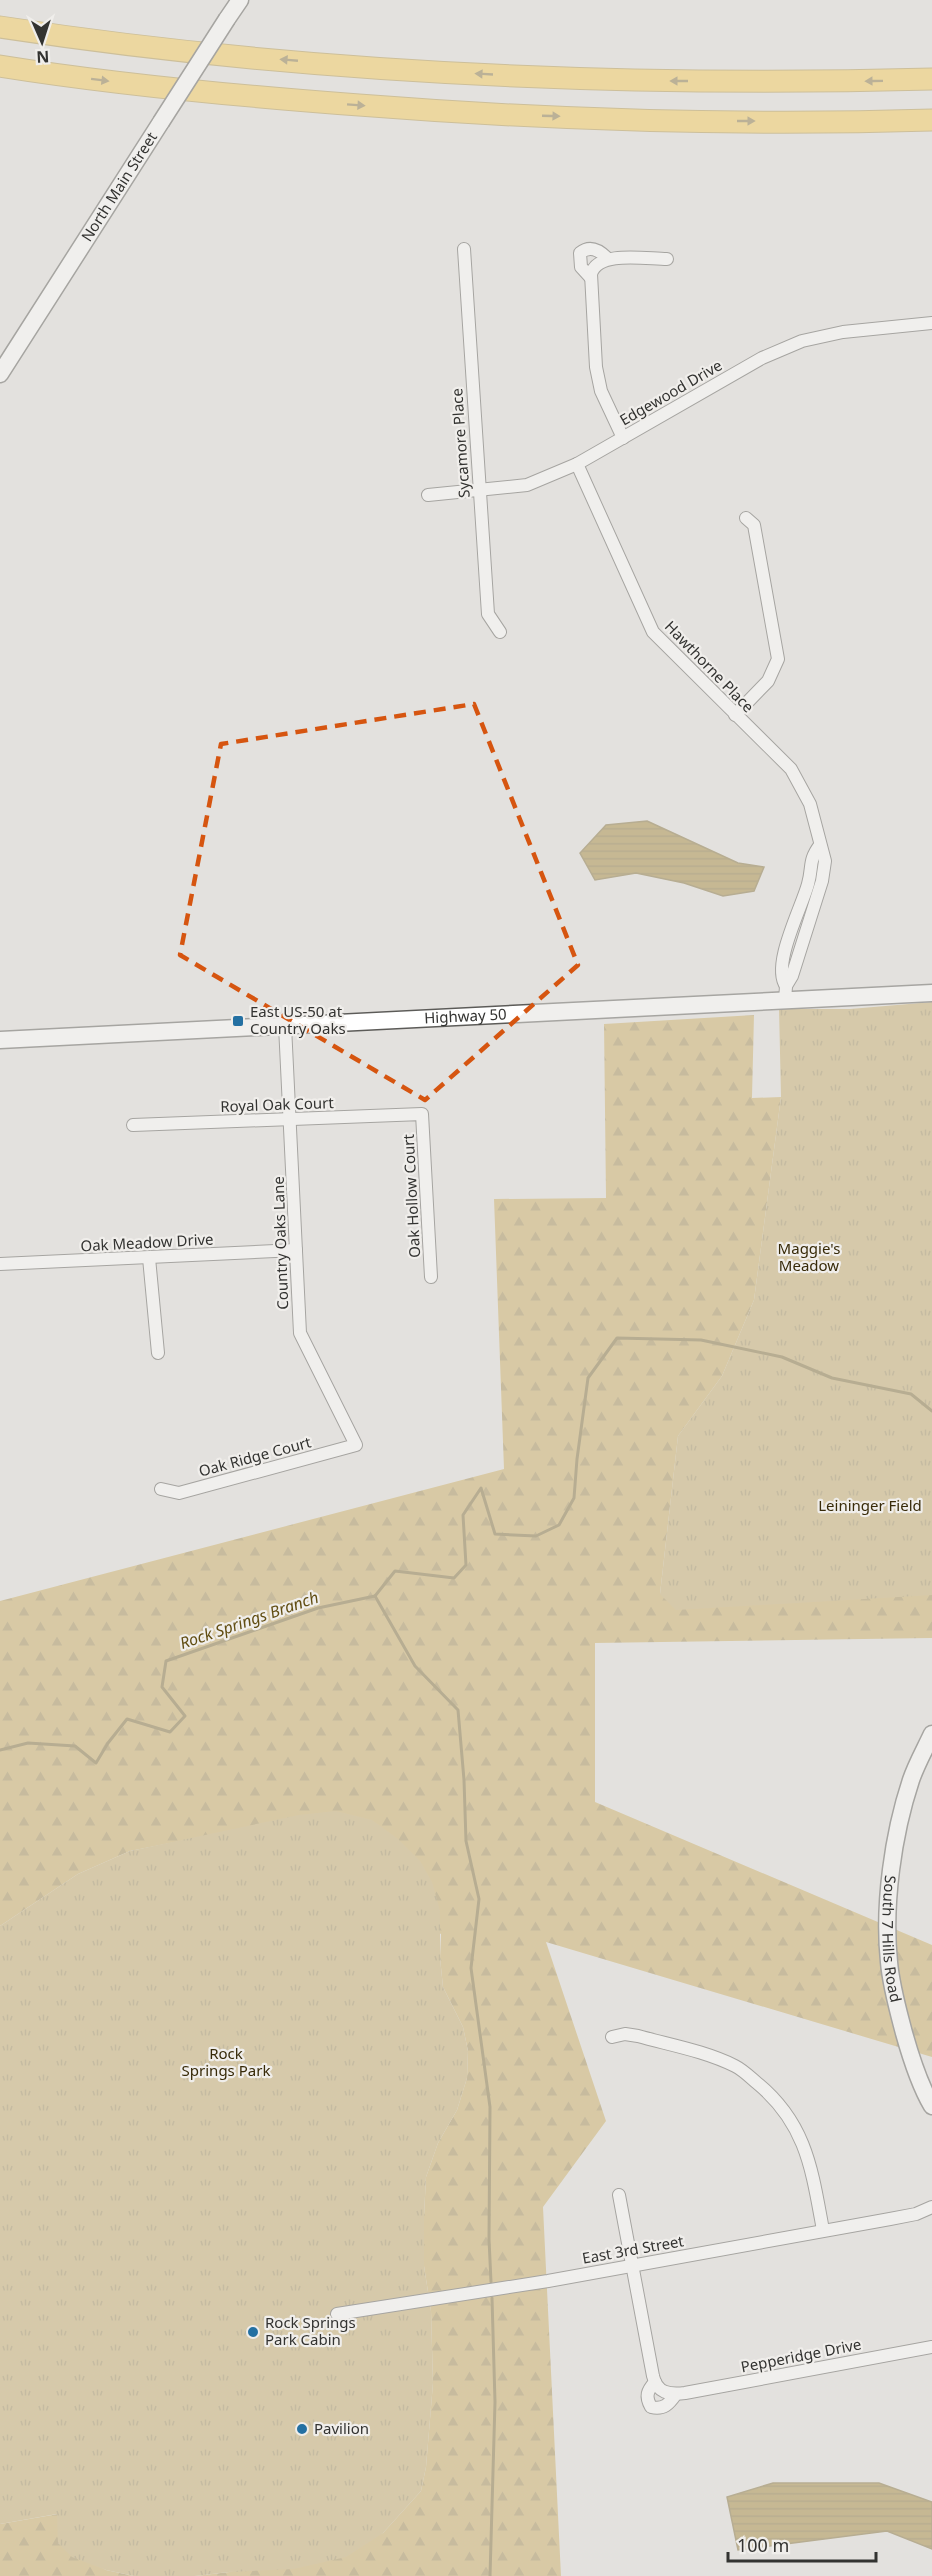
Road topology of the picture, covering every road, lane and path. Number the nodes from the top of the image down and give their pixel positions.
1 (240, 0) edge
2 (0, 27) edge
3 (0, 66) edge
4 (932, 80) edge
5 (932, 120) edge
6 (464, 249) dead end
7 (607, 258) junction
8 (667, 259) dead end
9 (591, 278) junction
10 (932, 323) edge
11 (0, 374) edge
12 (623, 438) junction
13 (577, 464) junction
14 (478, 491) junction
15 (428, 495) dead end
16 (746, 518) dead end
17 (500, 632) dead end
18 (735, 715) junction
19 (932, 993) edge
20 (785, 994) junction
21 (285, 1026) junction
22 (0, 1040) edge
23 (422, 1114) joint
24 (290, 1119) junction
25 (133, 1125) dead end
26 (296, 1250) junction
27 (149, 1258) junction
28 (0, 1264) edge
29 (432, 1277) dead end
30 (158, 1353) dead end
31 (356, 1445) joint
32 (161, 1489) dead end
33 (932, 1734) edge
34 (612, 2037) dead end
35 (932, 2106) edge
36 (619, 2195) dead end
37 (932, 2207) edge
38 (823, 2230) junction
39 (631, 2265) junction
40 (337, 2314) dead end
41 (932, 2347) edge
42 (655, 2382) junction
43 (676, 2394) junction

1 - 11 main road, North Main Street, bridge
4 -> 2 highway
3 -> 5 highway
6 - 14 street, Sycamore Place
7 - 8 street
7 - 9 street
7 - 9 street
9 - 12 street
10 - 12 street, Edgewood Drive
12 - 13 street, Edgewood Drive
13 - 14 street, Edgewood Drive
13 - 18 street, Hawthorne Place
14 - 15 street, Edgewood Drive
14 - 17 street, Sycamore Place
16 - 18 street
18 - 20 street, Hawthorne Place
19 - 20 main road, Highway 50
20 - 21 main road, Highway 50
21 - 22 main road, Highway 50
21 - 24 street, Country Oaks Lane
23 - 24 street, Royal Oak Court
23 - 29 street, Oak Hollow Court
24 - 25 street, Royal Oak Court
24 - 26 street, Country Oaks Lane
26 - 27 street, Oak Meadow Drive
26 - 31 street, Country Oaks Lane
27 - 28 street, Oak Meadow Drive
27 - 30 street
31 - 32 street, Oak Ridge Court
33 - 35 main road, South 7 Hills Road
34 - 38 street
36 - 39 street
37 - 38 street, East 3rd Street
38 - 39 street, East 3rd Street
39 - 40 street, East 3rd Street
39 - 42 street
41 - 43 street, Pepperidge Drive
42 - 43 street
42 - 43 street, Pepperidge Drive

